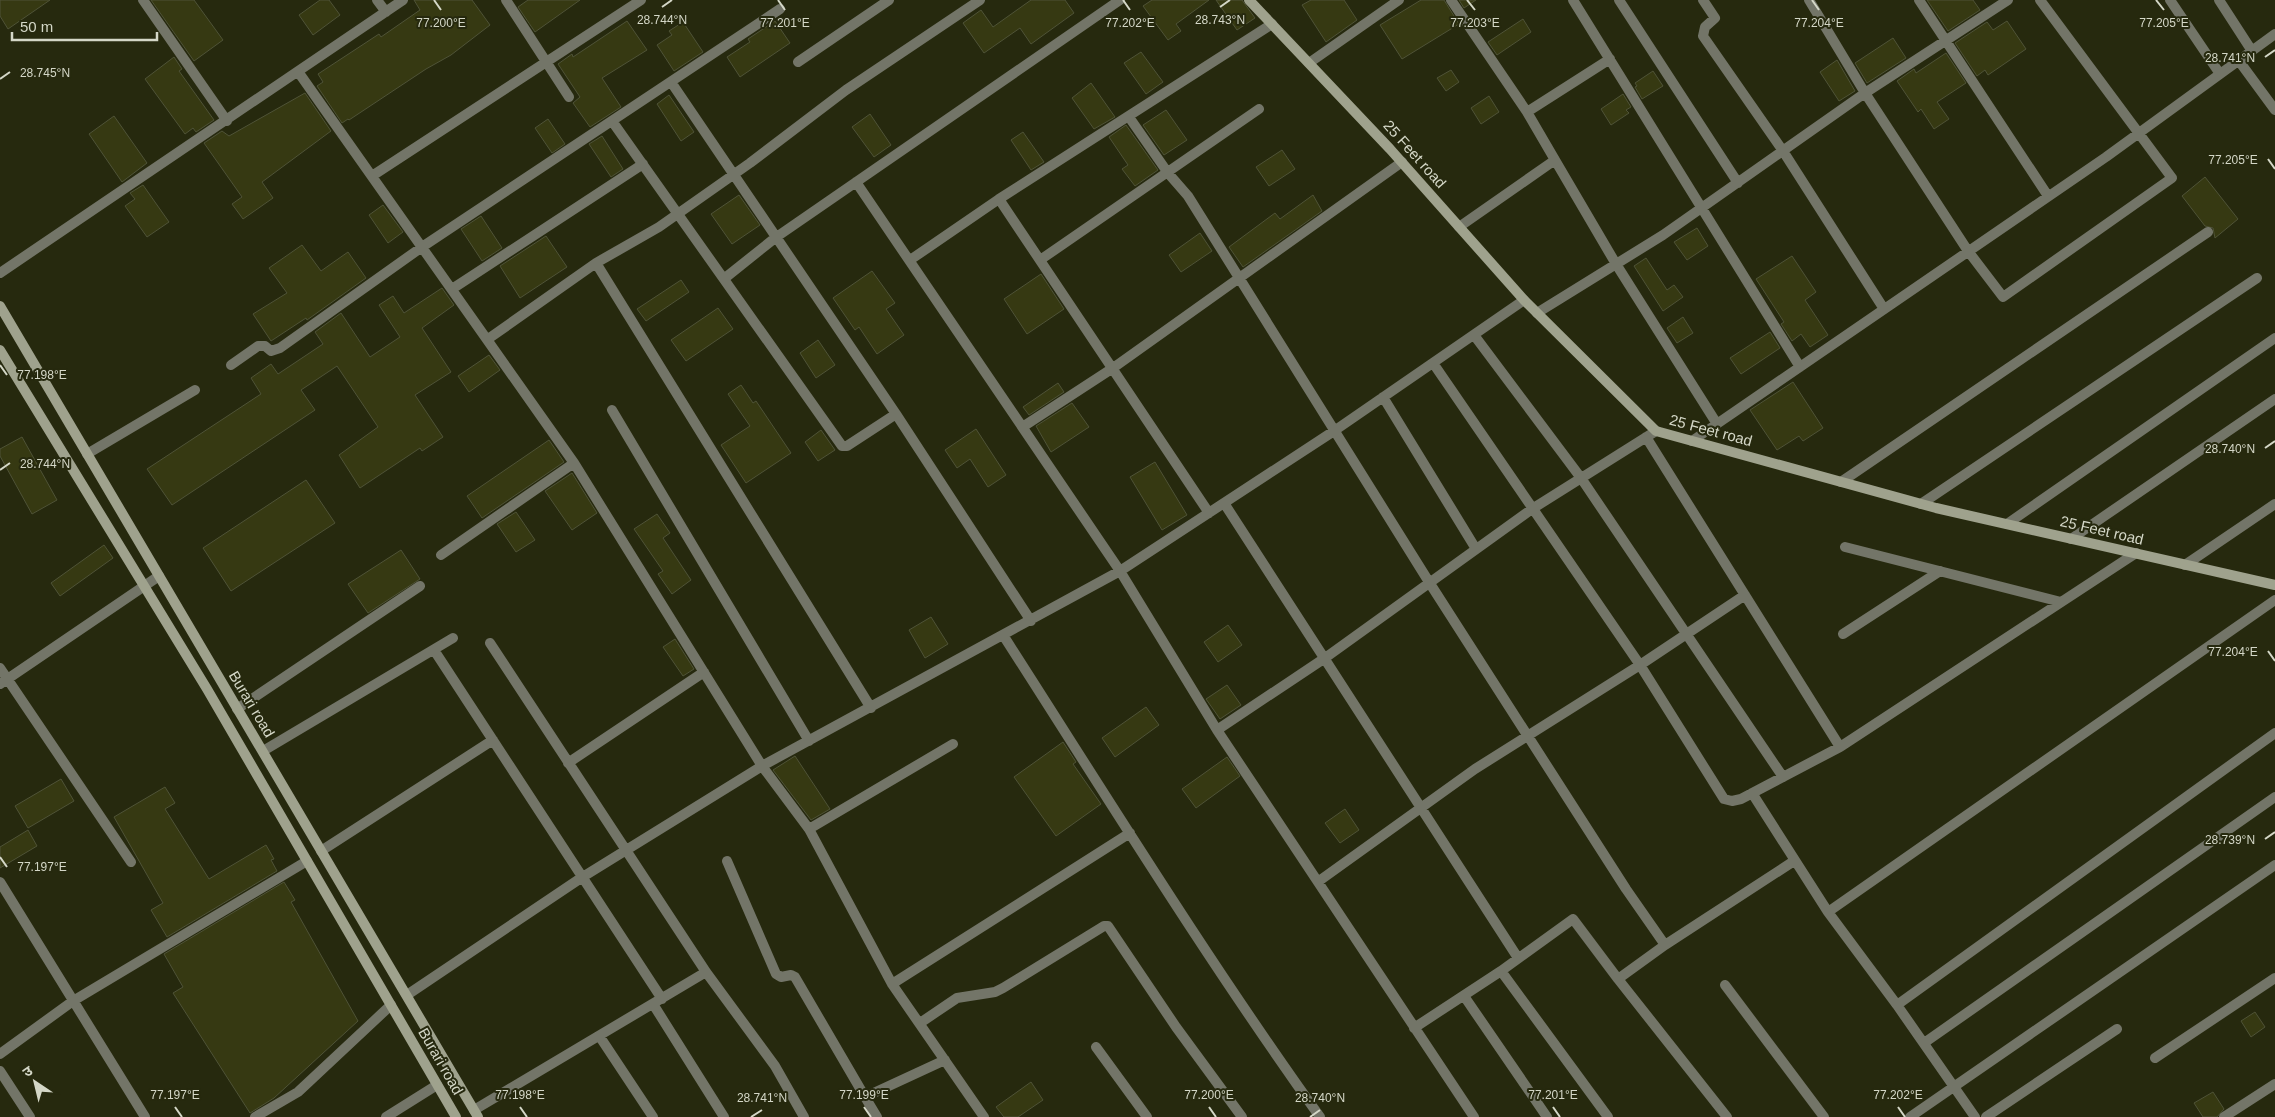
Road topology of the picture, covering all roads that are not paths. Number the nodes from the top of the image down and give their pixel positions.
1 (143, 0) edge
2 (377, 0) edge
3 (403, 0) edge
4 (506, 0) edge
5 (641, 0) edge
6 (889, 0) edge
7 (980, 0) edge
8 (1120, 0) edge
9 (1249, 0) edge
10 (1399, 0) edge
11 (1451, 0) edge
12 (1572, 0) edge
13 (1619, 0) edge
14 (1703, 0) edge
15 (1809, 0) edge
16 (1919, 0) edge
17 (2008, 0) edge
18 (2040, 0) edge
19 (2170, 0) edge
20 (2219, 0) edge
21 (780, 9) dead end
22 (386, 12) junction
23 (1272, 24) junction
24 (2275, 34) edge
25 (1945, 42) junction
26 (2252, 51) junction
27 (1610, 59) junction
28 (2239, 61) junction
29 (548, 62) junction
30 (798, 62) dead end
31 (1309, 63) junction
32 (299, 73) junction
33 (2220, 74) junction
34 (671, 82) junction
35 (1865, 93) junction
36 (569, 97) dead end
37 (1259, 109) dead end
38 (2275, 110) edge
39 (1527, 112) junction
40 (1129, 117) junction
41 (227, 121) junction
42 (612, 121) junction
43 (2138, 133) junction
44 (1783, 151) junction
45 (1555, 160) junction
46 (1402, 162) junction
47 (643, 164) junction
48 (1168, 172) junction
49 (734, 174) junction
50 (372, 176) junction
51 (856, 182) junction
52 (1738, 182) junction
53 (2048, 196) junction
54 (999, 199) junction
55 (1701, 208) junction
56 (678, 213) junction
57 (1459, 227) junction
58 (2208, 232) dead end
59 (775, 238) junction
60 (422, 247) junction
61 (1968, 251) junction
62 (910, 260) junction
63 (1040, 260) junction
64 (596, 264) junction
65 (1616, 264) junction
66 (0, 273) edge
67 (1238, 277) junction
68 (725, 278) junction
69 (2257, 278) dead end
70 (452, 289) junction
71 (1524, 300) junction
72 (0, 306) edge
73 (1884, 309) junction
74 (1538, 313) junction
75 (1474, 335) junction
76 (2275, 338) edge
77 (488, 339) junction
78 (0, 350) edge
79 (1433, 363) junction
80 (231, 365) dead end
81 (1800, 367) junction
82 (1112, 368) junction
83 (195, 390) dead end
84 (1384, 397) junction
85 (2275, 399) edge
86 (612, 410) dead end
87 (896, 414) junction
88 (1717, 424) junction
89 (1024, 426) junction
90 (1334, 431) junction
91 (1656, 431) junction
92 (1646, 437) junction
93 (1692, 441) junction
94 (88, 454) junction
95 (574, 463) junction
96 (1582, 478) junction
97 (1841, 482) junction
98 (1224, 503) junction
99 (1921, 504) junction
100 (2275, 504) edge
101 (1532, 509) junction
102 (1209, 513) junction
103 (2007, 524) junction
104 (2071, 539) junction
105 (1845, 547) dead end
106 (1476, 548) junction
107 (2136, 553) junction
108 (441, 555) dead end
109 (2185, 565) junction
110 (1120, 571) junction
111 (1940, 571) junction
112 (160, 576) junction
113 (1429, 582) junction
114 (2275, 585) edge
115 (420, 586) dead end
116 (144, 587) junction
117 (1745, 595) junction
118 (2275, 600) edge
119 (2061, 602) junction
120 (1030, 620) junction
121 (1687, 634) junction
122 (1843, 634) dead end
123 (1003, 635) junction
124 (453, 638) dead end
125 (490, 643) dead end
126 (434, 650) junction
127 (1325, 658) junction
128 (1640, 665) junction
129 (0, 668) edge
130 (704, 672) junction
131 (4, 682) edge
132 (871, 708) junction
133 (238, 709) junction
134 (1217, 730) junction
135 (2275, 734) edge
136 (1528, 736) junction
137 (493, 740) junction
138 (809, 740) junction
139 (953, 744) dead end
140 (1840, 747) junction
141 (263, 751) junction
142 (568, 763) junction
143 (762, 766) junction
144 (1783, 777) junction
145 (1752, 793) junction
146 (2275, 796) edge
147 (1419, 808) junction
148 (809, 829) junction
149 (1130, 833) junction
150 (626, 850) junction
151 (322, 851) junction
152 (1794, 860) junction
153 (307, 861) junction
154 (728, 861) dead end
155 (131, 862) dead end
156 (2275, 864) edge
157 (581, 878) junction
158 (1319, 881) junction
159 (0, 882) edge
160 (1828, 912) junction
161 (1665, 944) junction
162 (1518, 958) junction
163 (1501, 971) junction
164 (706, 972) junction
165 (1618, 978) junction
166 (2275, 978) edge
167 (892, 984) junction
168 (1725, 985) dead end
169 (407, 995) junction
170 (1464, 996) junction
171 (73, 1001) junction
172 (658, 1002) junction
173 (390, 1005) junction
174 (1897, 1005) junction
175 (920, 1022) junction
176 (1414, 1028) junction
177 (2117, 1029) dead end
178 (600, 1037) junction
179 (1924, 1043) junction
180 (1096, 1047) dead end
181 (0, 1054) edge
182 (2155, 1058) dead end
183 (946, 1060) junction
184 (0, 1071) edge
185 (2275, 1084) edge
186 (437, 1085) junction
187 (1954, 1086) junction
188 (865, 1097) junction
189 (476, 1114) edge
190 (30, 1117) edge
191 (145, 1117) edge
192 (255, 1117) edge
193 (386, 1117) edge
194 (456, 1117) edge
195 (653, 1117) edge
196 (724, 1117) edge
197 (804, 1117) edge
198 (877, 1117) edge
199 (984, 1117) edge
200 (1147, 1117) edge
201 (1242, 1117) edge
202 (1320, 1117) edge
203 (1474, 1117) edge
204 (1547, 1117) edge
205 (1608, 1117) edge
206 (1727, 1117) edge
207 (1824, 1117) edge
208 (1910, 1117) edge
209 (1975, 1117) edge
210 (1986, 1117) edge
211 (2224, 1117) edge

1 - 41 street
2 - 22 street
3 - 22 street
4 - 29 street
5 - 29 street
6 - 30 street
7 - 49 street
8 - 51 street
9 - 23 main road, 25 Feet road
10 - 31 street
11 - 39 street
12 - 27 street
13 - 52 street
14 - 44 street
15 - 35 street
16 - 25 street
17 - 25 street
18 - 43 street
19 - 33 street
20 - 26 street
21 - 34 street
22 - 32 street
23 - 31 main road, 25 Feet road
23 - 40 street
24 - 26 street
25 - 35 street
25 - 53 street
26 - 28 street
27 - 39 street
27 - 55 street
28 - 33 street
28 - 38 street
29 - 36 street
29 - 50 street
31 - 46 main road, 25 Feet road
32 - 41 street
32 - 50 street
33 - 43 street
34 - 42 street
34 - 49 street
35 - 44 street
35 - 61 street
37 - 48 street
39 - 45 street
40 - 48 street
40 - 54 street
41 - 66 street
42 - 47 street
42 - 60 street
43 - 53 street
43 - 61 street
44 - 52 street
44 - 73 street
45 - 57 street
45 - 65 street
46 - 57 main road, 25 Feet road
46 - 67 street
47 - 56 street
47 - 70 street
48 - 63 street
48 - 67 street
49 - 56 street
49 - 59 street
50 - 60 street
51 - 59 street
51 - 62 street
52 - 55 street
53 - 61 street
54 - 62 street
54 - 63 street
55 - 65 street
55 - 81 street
56 - 64 street
56 - 68 street
57 - 71 main road, 25 Feet road
58 - 97 street
59 - 68 street
59 - 87 street
60 - 70 street
60 - 80 street
61 - 73 street
62 - 89 street
63 - 82 street
64 - 77 street
64 - 132 street
65 - 74 street
65 - 88 street
67 - 82 street
67 - 90 street
68 - 87 street
69 - 99 street
70 - 77 street
71 - 74 main road, 25 Feet road
71 - 75 street
72 - 94 main road, Burari road
73 - 81 street
74 - 91 main road, 25 Feet road
75 - 79 street
75 - 96 street
76 - 103 street
77 - 95 street
78 - 116 main road, Burari road
79 - 84 street
79 - 101 street
81 - 88 street
82 - 89 street
82 - 102 street
83 - 94 street
84 - 90 street
84 - 106 street
85 - 104 street
86 - 138 street
87 - 120 street
88 - 93 street
89 - 110 street
90 - 98 street
90 - 113 street
91 - 92 street
91 - 93 main road, 25 Feet road
92 - 96 street
92 - 117 street
93 - 97 main road, 25 Feet road
94 - 112 main road, Burari road
95 - 108 street
95 - 130 street
96 - 101 street
96 - 121 street
97 - 99 main road, 25 Feet road
98 - 102 street
98 - 127 street
99 - 103 main road, 25 Feet road
100 - 109 street
101 - 106 street
101 - 128 street
102 - 110 street
103 - 104 main road, 25 Feet road
104 - 107 main road, 25 Feet road
105 - 111 street
106 - 113 street
107 - 109 main road, 25 Feet road
107 - 119 street
109 - 114 main road, 25 Feet road
110 - 120 street
110 - 134 street
111 - 119 street
111 - 122 street
112 - 116 street
112 - 133 main road, Burari road
113 - 127 street
113 - 136 street
115 - 133 street
116 - 131 street
116 - 153 main road, Burari road
117 - 121 street
117 - 140 street
118 - 160 street
119 - 140 street
120 - 123 street
121 - 128 street
121 - 144 street
123 - 132 street
123 - 149 street
124 - 126 street
125 - 142 street
126 - 137 street
126 - 141 street
127 - 134 street
127 - 147 street
128 - 136 street
128 - 145 street
129 - 131 street
130 - 142 street
130 - 143 street
131 - 155 street
132 - 138 street
133 - 141 main road, Burari road
134 - 158 street
135 - 174 street
136 - 147 street
136 - 161 street
137 - 151 street
137 - 157 street
138 - 143 street
139 - 148 street
140 - 144 street
141 - 151 main road, Burari road
142 - 150 street
143 - 148 street
143 - 150 street
144 - 145 street
145 - 152 street
146 - 179 street
147 - 158 street
147 - 162 street
148 - 167 street
149 - 167 street
149 - 202 street
150 - 157 street
150 - 164 street
151 - 169 main road, Burari road
152 - 160 street
152 - 161 street
153 - 171 street
153 - 173 main road, Burari road
154 - 188 street
156 - 187 street
157 - 169 street
157 - 172 street
158 - 176 street
159 - 171 street
160 - 174 street
161 - 165 street
162 - 163 street
162 - 165 street
163 - 170 street
163 - 205 street
164 - 172 street
164 - 197 street
165 - 206 street
166 - 182 street
167 - 175 street
168 - 207 street
169 - 189 main road, Burari road
170 - 176 street
170 - 204 street
171 - 181 street
171 - 191 street
172 - 178 street
172 - 196 street
173 - 186 main road, Burari road
173 - 192 street
174 - 179 street
175 - 183 street
175 - 201 street
176 - 203 street
177 - 210 street
178 - 189 street
178 - 195 street
179 - 187 street
180 - 200 street
183 - 188 street
183 - 199 street
184 - 190 street
185 - 211 street
186 - 193 street
186 - 194 main road, Burari road
187 - 208 street
187 - 209 street
188 - 198 street

